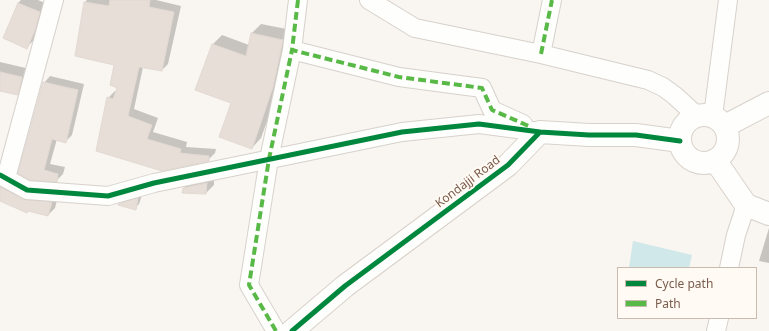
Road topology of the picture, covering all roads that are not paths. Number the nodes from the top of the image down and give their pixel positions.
1 (54, 0) edge
2 (298, 0) edge
3 (369, 0) edge
4 (552, 0) edge
5 (728, 0) edge
6 (292, 50) junction
7 (541, 54) junction
8 (769, 103) edge
9 (712, 119) junction
10 (540, 132) junction
11 (680, 141) junction
12 (270, 160) junction
13 (715, 160) junction
14 (3, 176) edge
15 (746, 205) junction
16 (769, 214) edge
17 (729, 267) edge
18 (719, 319) edge
19 (276, 331) edge
20 (292, 331) edge
21 (716, 331) edge

1 - 14 street
2 - 6 street
3 - 7 street
4 - 7 street
5 - 9 street
6 - 10 street
6 - 12 street
7 - 9 street
8 - 9 street
9 - 11 street
9 - 13 street
10 - 11 street
10 - 12 street
10 - 20 street, Kondajji Road
11 - 13 street
12 - 14 street
12 - 19 street
13 - 15 street
15 - 16 street
15 - 17 street
18 - 21 street

